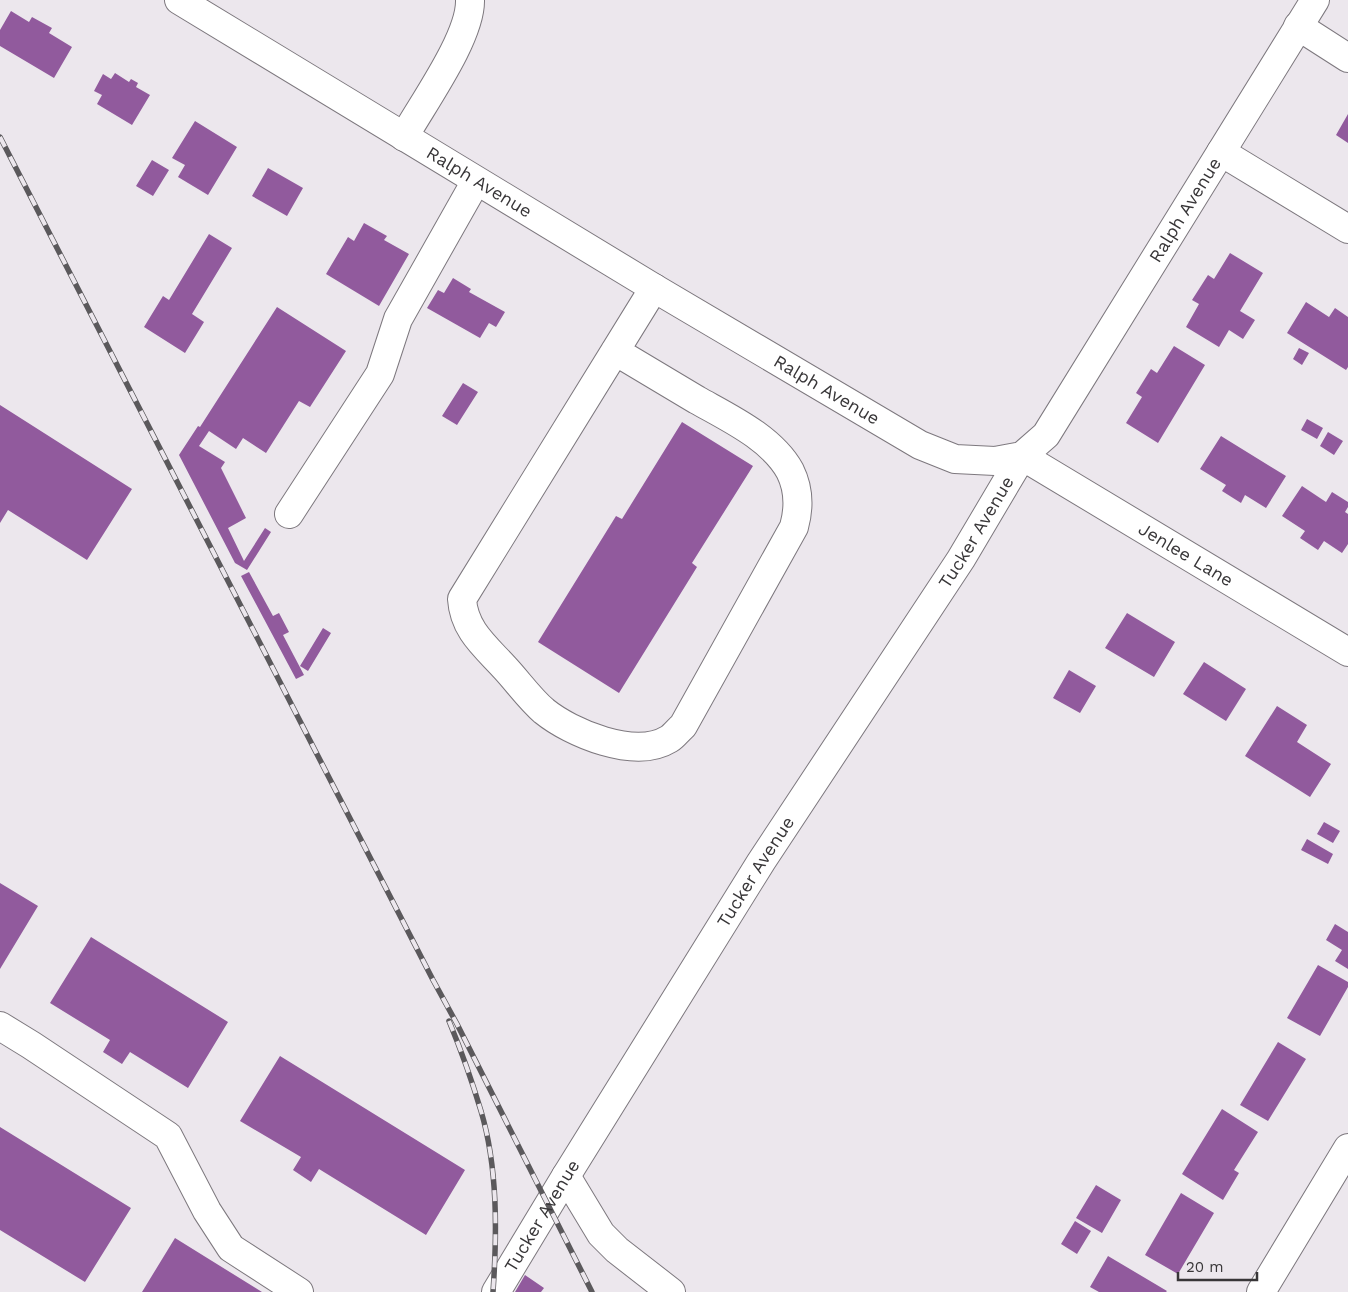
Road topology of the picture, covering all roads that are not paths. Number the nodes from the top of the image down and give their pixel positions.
1 (179, 0) edge
2 (470, 0) edge
3 (1315, 0) edge
4 (1298, 26) junction
5 (1348, 58) edge
6 (404, 137) junction
7 (1221, 152) junction
8 (476, 181) junction
9 (1348, 229) edge
10 (654, 288) junction
11 (615, 351) junction
12 (1022, 456) junction
13 (289, 514) dead end
14 (1348, 652) edge
15 (0, 1026) edge
16 (1348, 1148) edge
17 (566, 1176) junction
18 (299, 1292) edge
19 (496, 1292) edge
20 (670, 1292) edge
21 (1261, 1292) edge

1 - 6 street, Ralph Avenue
2 - 6 street
3 - 4 street, Ralph Avenue
4 - 5 street
4 - 7 street, Ralph Avenue
6 - 8 street, Ralph Avenue
7 - 9 street
7 - 12 street, Ralph Avenue
8 - 10 street, Ralph Avenue
8 - 13 street
10 - 11 street
10 - 12 street, Ralph Avenue
11 - 11 street
12 - 14 street, Jenlee Lane
12 - 17 street, Tucker Avenue
15 - 18 street
16 - 21 street
17 - 19 street, Tucker Avenue
17 - 20 street

